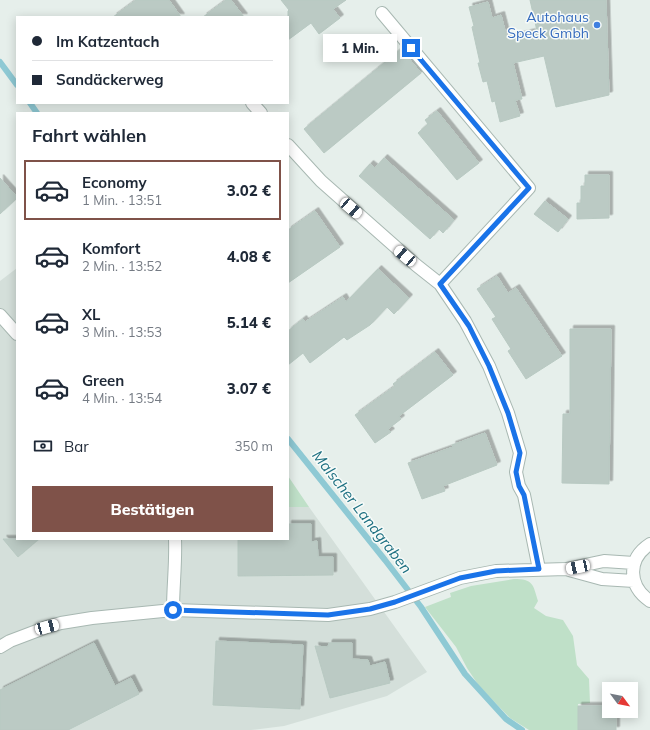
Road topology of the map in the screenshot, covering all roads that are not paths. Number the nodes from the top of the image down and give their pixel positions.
1 (382, 13) dead end
2 (253, 104) edge
3 (260, 112) edge
4 (289, 146) edge
5 (440, 284) junction
6 (0, 315) edge
7 (16, 333) edge
8 (175, 540) edge
9 (650, 544) edge
10 (634, 563) junction
11 (539, 569) junction
12 (566, 569) junction
13 (634, 581) junction
14 (650, 601) edge
15 (173, 610) junction
16 (0, 647) edge

1 - 5 street
2 - 3 street
4 - 5 street
5 - 11 street
6 - 7 street
8 - 15 street
9 - 10 street
10 - 12 street
10 - 13 street
11 - 12 street
11 - 15 street
12 - 13 street
13 - 14 street
15 - 16 street

